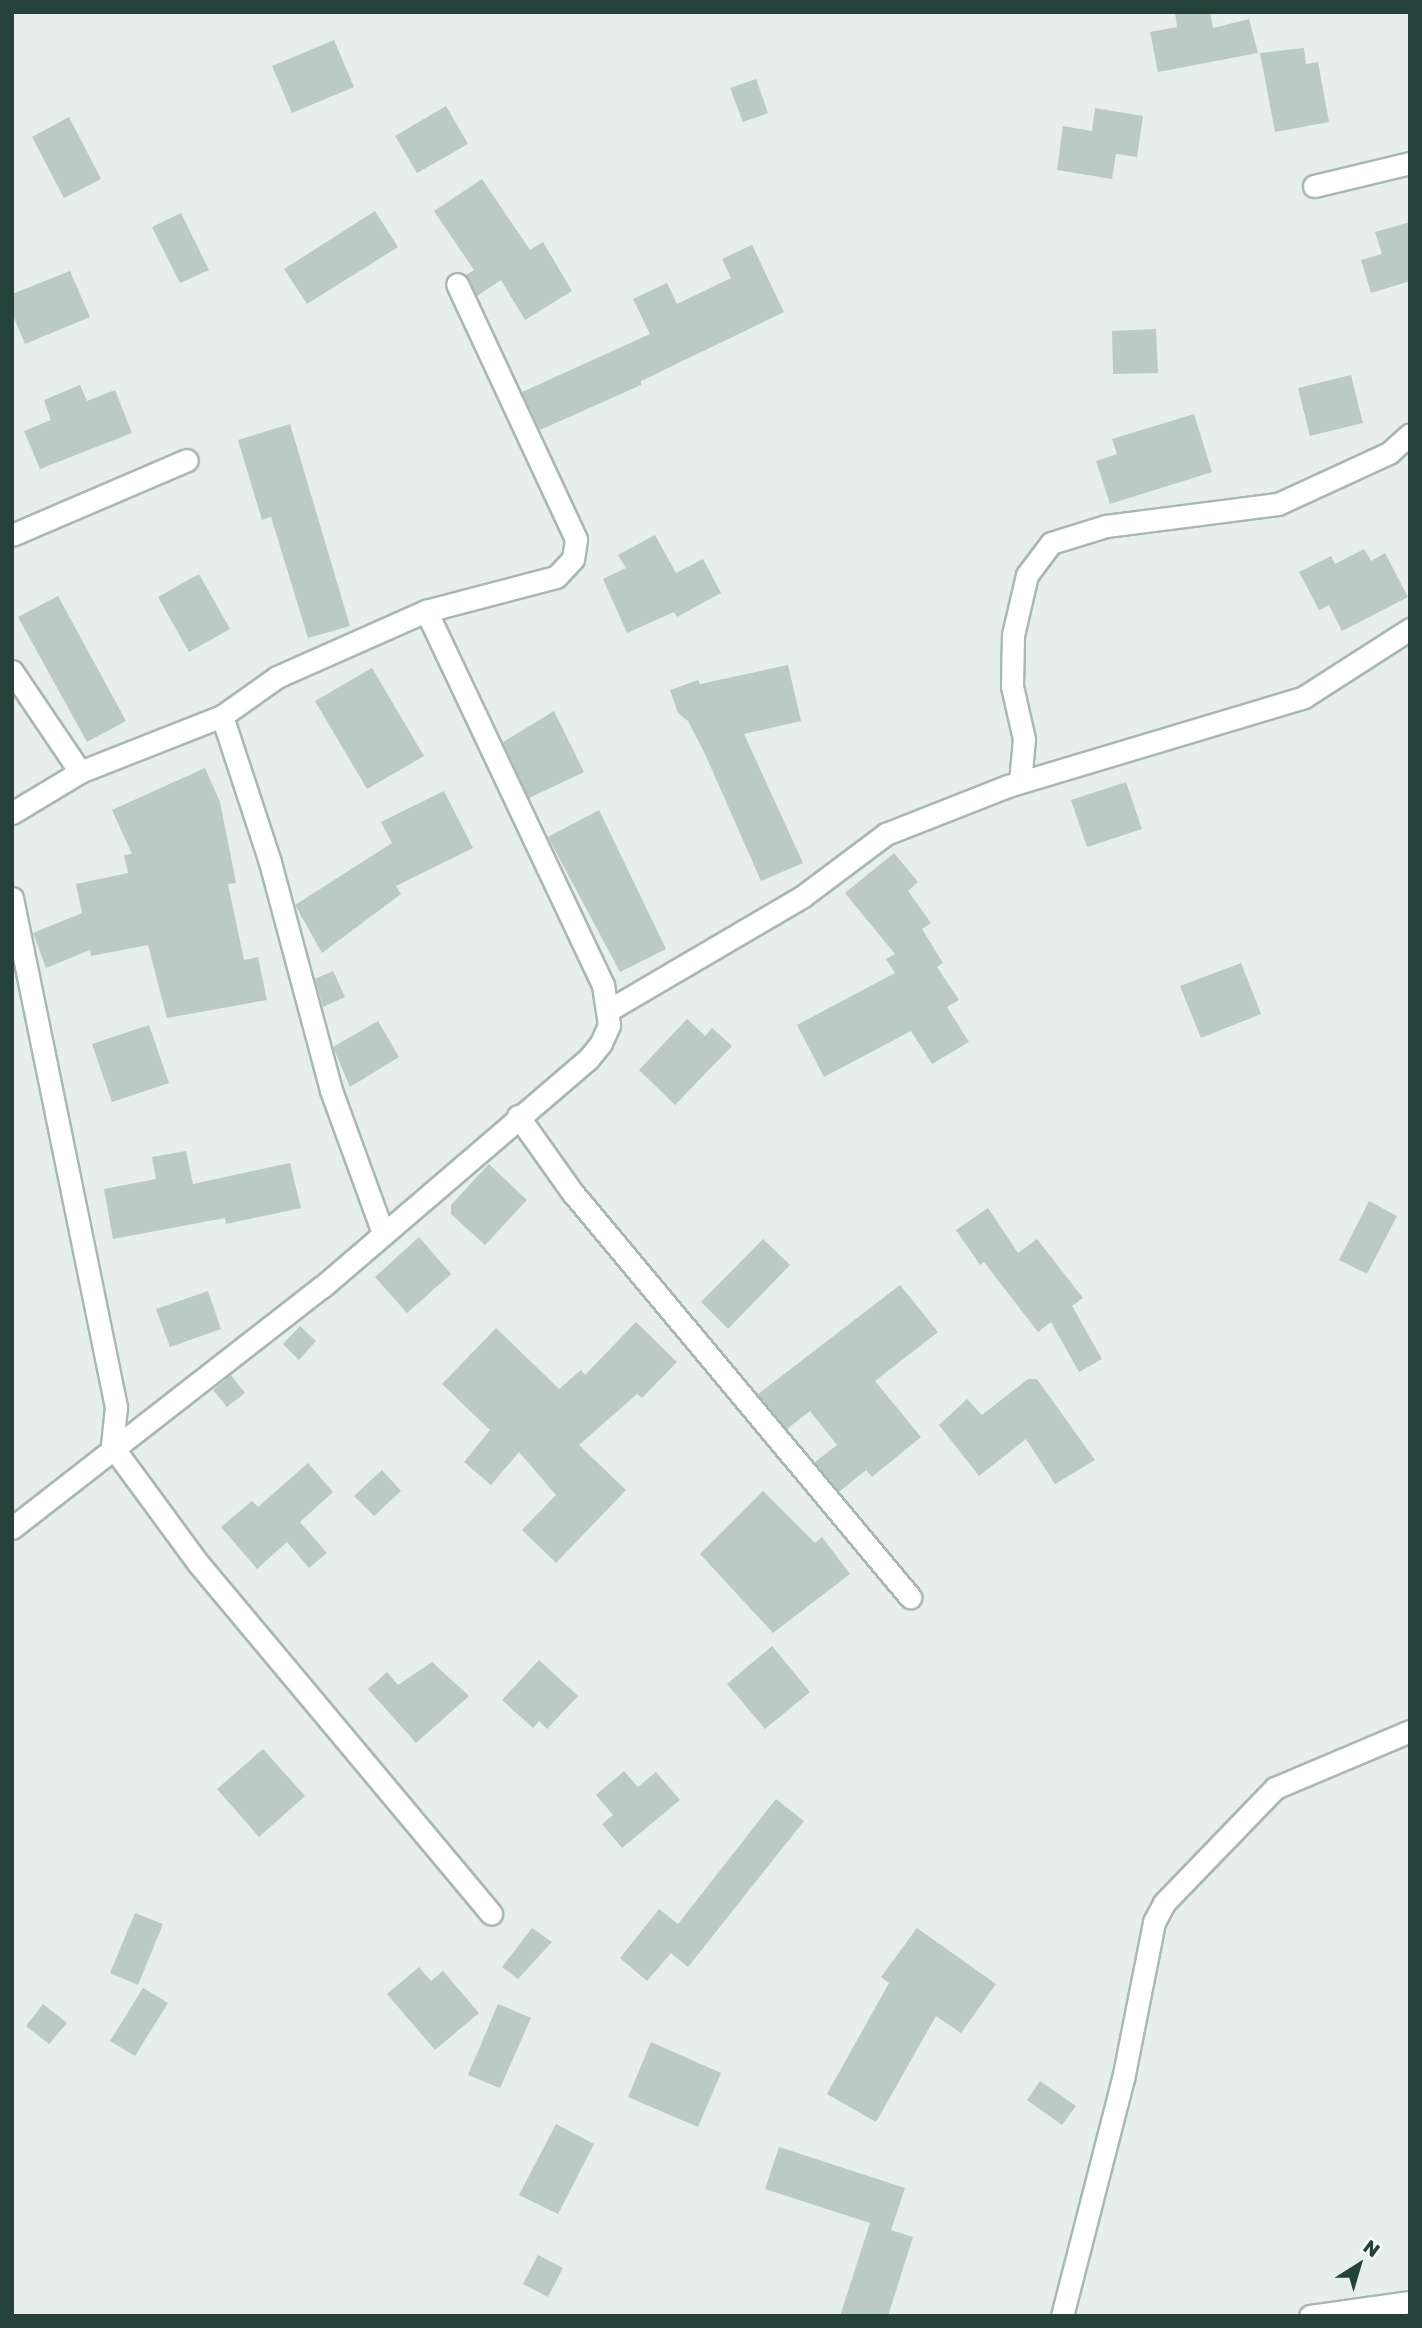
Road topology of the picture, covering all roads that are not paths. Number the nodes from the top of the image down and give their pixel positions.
1 (1410, 163) edge
2 (1314, 186) dead end
3 (457, 284) dead end
4 (1410, 434) edge
5 (187, 460) dead end
6 (12, 535) edge
7 (426, 611) junction
8 (1410, 629) edge
9 (12, 671) edge
10 (222, 716) junction
11 (80, 772) junction
12 (1020, 782) junction
13 (12, 813) edge
14 (12, 898) edge
15 (609, 1010) junction
16 (518, 1116) junction
17 (383, 1233) junction
18 (112, 1446) junction
19 (12, 1528) edge
20 (909, 1597) dead end
21 (1410, 1731) edge
22 (491, 1914) dead end
23 (1410, 2302) edge
24 (1062, 2316) edge
25 (1310, 2316) edge

1 - 2 street
3 - 7 street
4 - 12 street
5 - 6 street
7 - 10 street
7 - 15 street
8 - 12 street
9 - 11 street
10 - 11 street
10 - 17 street
11 - 13 street
12 - 15 street
14 - 18 street
15 - 16 street
16 - 17 street
16 - 20 street
17 - 18 street
18 - 19 street
18 - 22 street
21 - 24 street
23 - 25 street

